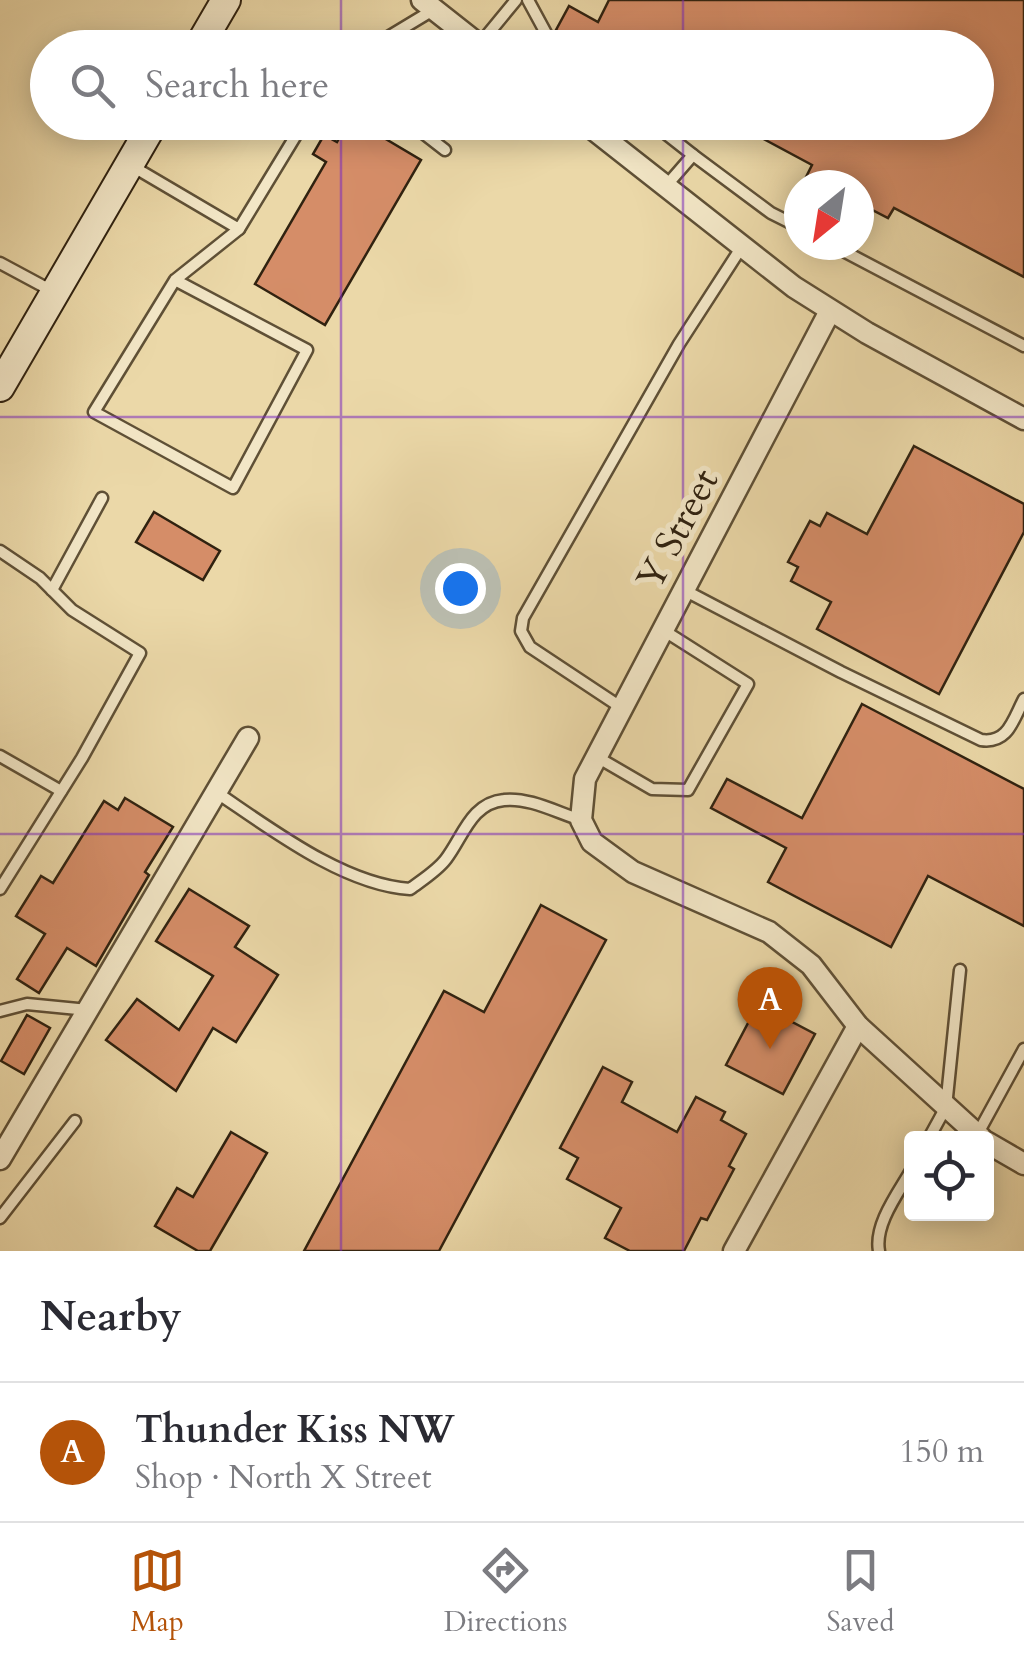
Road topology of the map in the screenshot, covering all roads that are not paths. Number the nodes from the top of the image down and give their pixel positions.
1 (226, 0) edge
2 (516, 0) edge
3 (528, 0) edge
4 (428, 5) edge
5 (208, 30) edge
6 (394, 30) edge
7 (460, 30) edge
8 (493, 30) edge
9 (544, 30) edge
10 (144, 140) edge
11 (293, 140) edge
12 (432, 140) edge
13 (606, 140) edge
14 (674, 140) edge
15 (445, 150) dead end
16 (693, 155) junction
17 (130, 164) junction
18 (664, 187) junction
19 (784, 220) edge
20 (240, 229) junction
21 (741, 248) junction
22 (861, 260) edge
23 (0, 263) edge
24 (175, 280) junction
25 (55, 293) junction
26 (830, 311) junction
27 (1024, 346) edge
28 (0, 387) edge
29 (1024, 419) edge
30 (102, 498) dead end
31 (0, 550) edge
32 (52, 590) junction
33 (684, 590) junction
34 (664, 630) junction
35 (1024, 699) edge
36 (622, 708) junction
37 (248, 738) dead end
38 (0, 756) edge
39 (597, 757) junction
40 (61, 791) junction
41 (216, 792) junction
42 (582, 820) junction
43 (0, 890) edge
44 (960, 970) dead end
45 (88, 1010) junction
46 (0, 1011) edge
47 (858, 1026) junction
48 (1024, 1049) edge
49 (946, 1107) junction
50 (75, 1122) dead end
51 (933, 1131) edge
52 (972, 1131) edge
53 (985, 1131) edge
54 (994, 1147) edge
55 (0, 1159) edge
56 (1024, 1164) edge
57 (904, 1184) edge
58 (0, 1218) edge
59 (734, 1251) edge
60 (879, 1251) edge

1 - 5 main road
2 - 8 lane
3 - 9 lane
4 - 6 lane
4 - 7 street
10 - 17 main road
11 - 20 lane
12 - 15 lane
13 - 18 street
14 - 16 lane
16 - 18 lane
16 - 19 lane
17 - 20 lane
17 - 25 main road
18 - 21 street
20 - 24 lane
21 - 26 street
21 - 36 lane
22 - 27 lane
23 - 25 lane
24 - 24 lane
25 - 28 main road
26 - 29 street
26 - 33 street, Y Street
30 - 32 lane
31 - 32 lane
32 - 40 lane
33 - 34 street, Y Street
33 - 35 lane
34 - 36 street, Y Street
34 - 39 lane
36 - 39 street, Y Street
37 - 41 street
38 - 40 lane
39 - 42 street, Y Street
40 - 43 lane
41 - 42 lane
41 - 45 street
42 - 47 street
44 - 49 lane
45 - 46 lane
45 - 55 street
47 - 49 street
47 - 59 street
48 - 53 lane
49 - 51 lane
49 - 52 street
50 - 58 lane
54 - 56 street
57 - 60 lane

